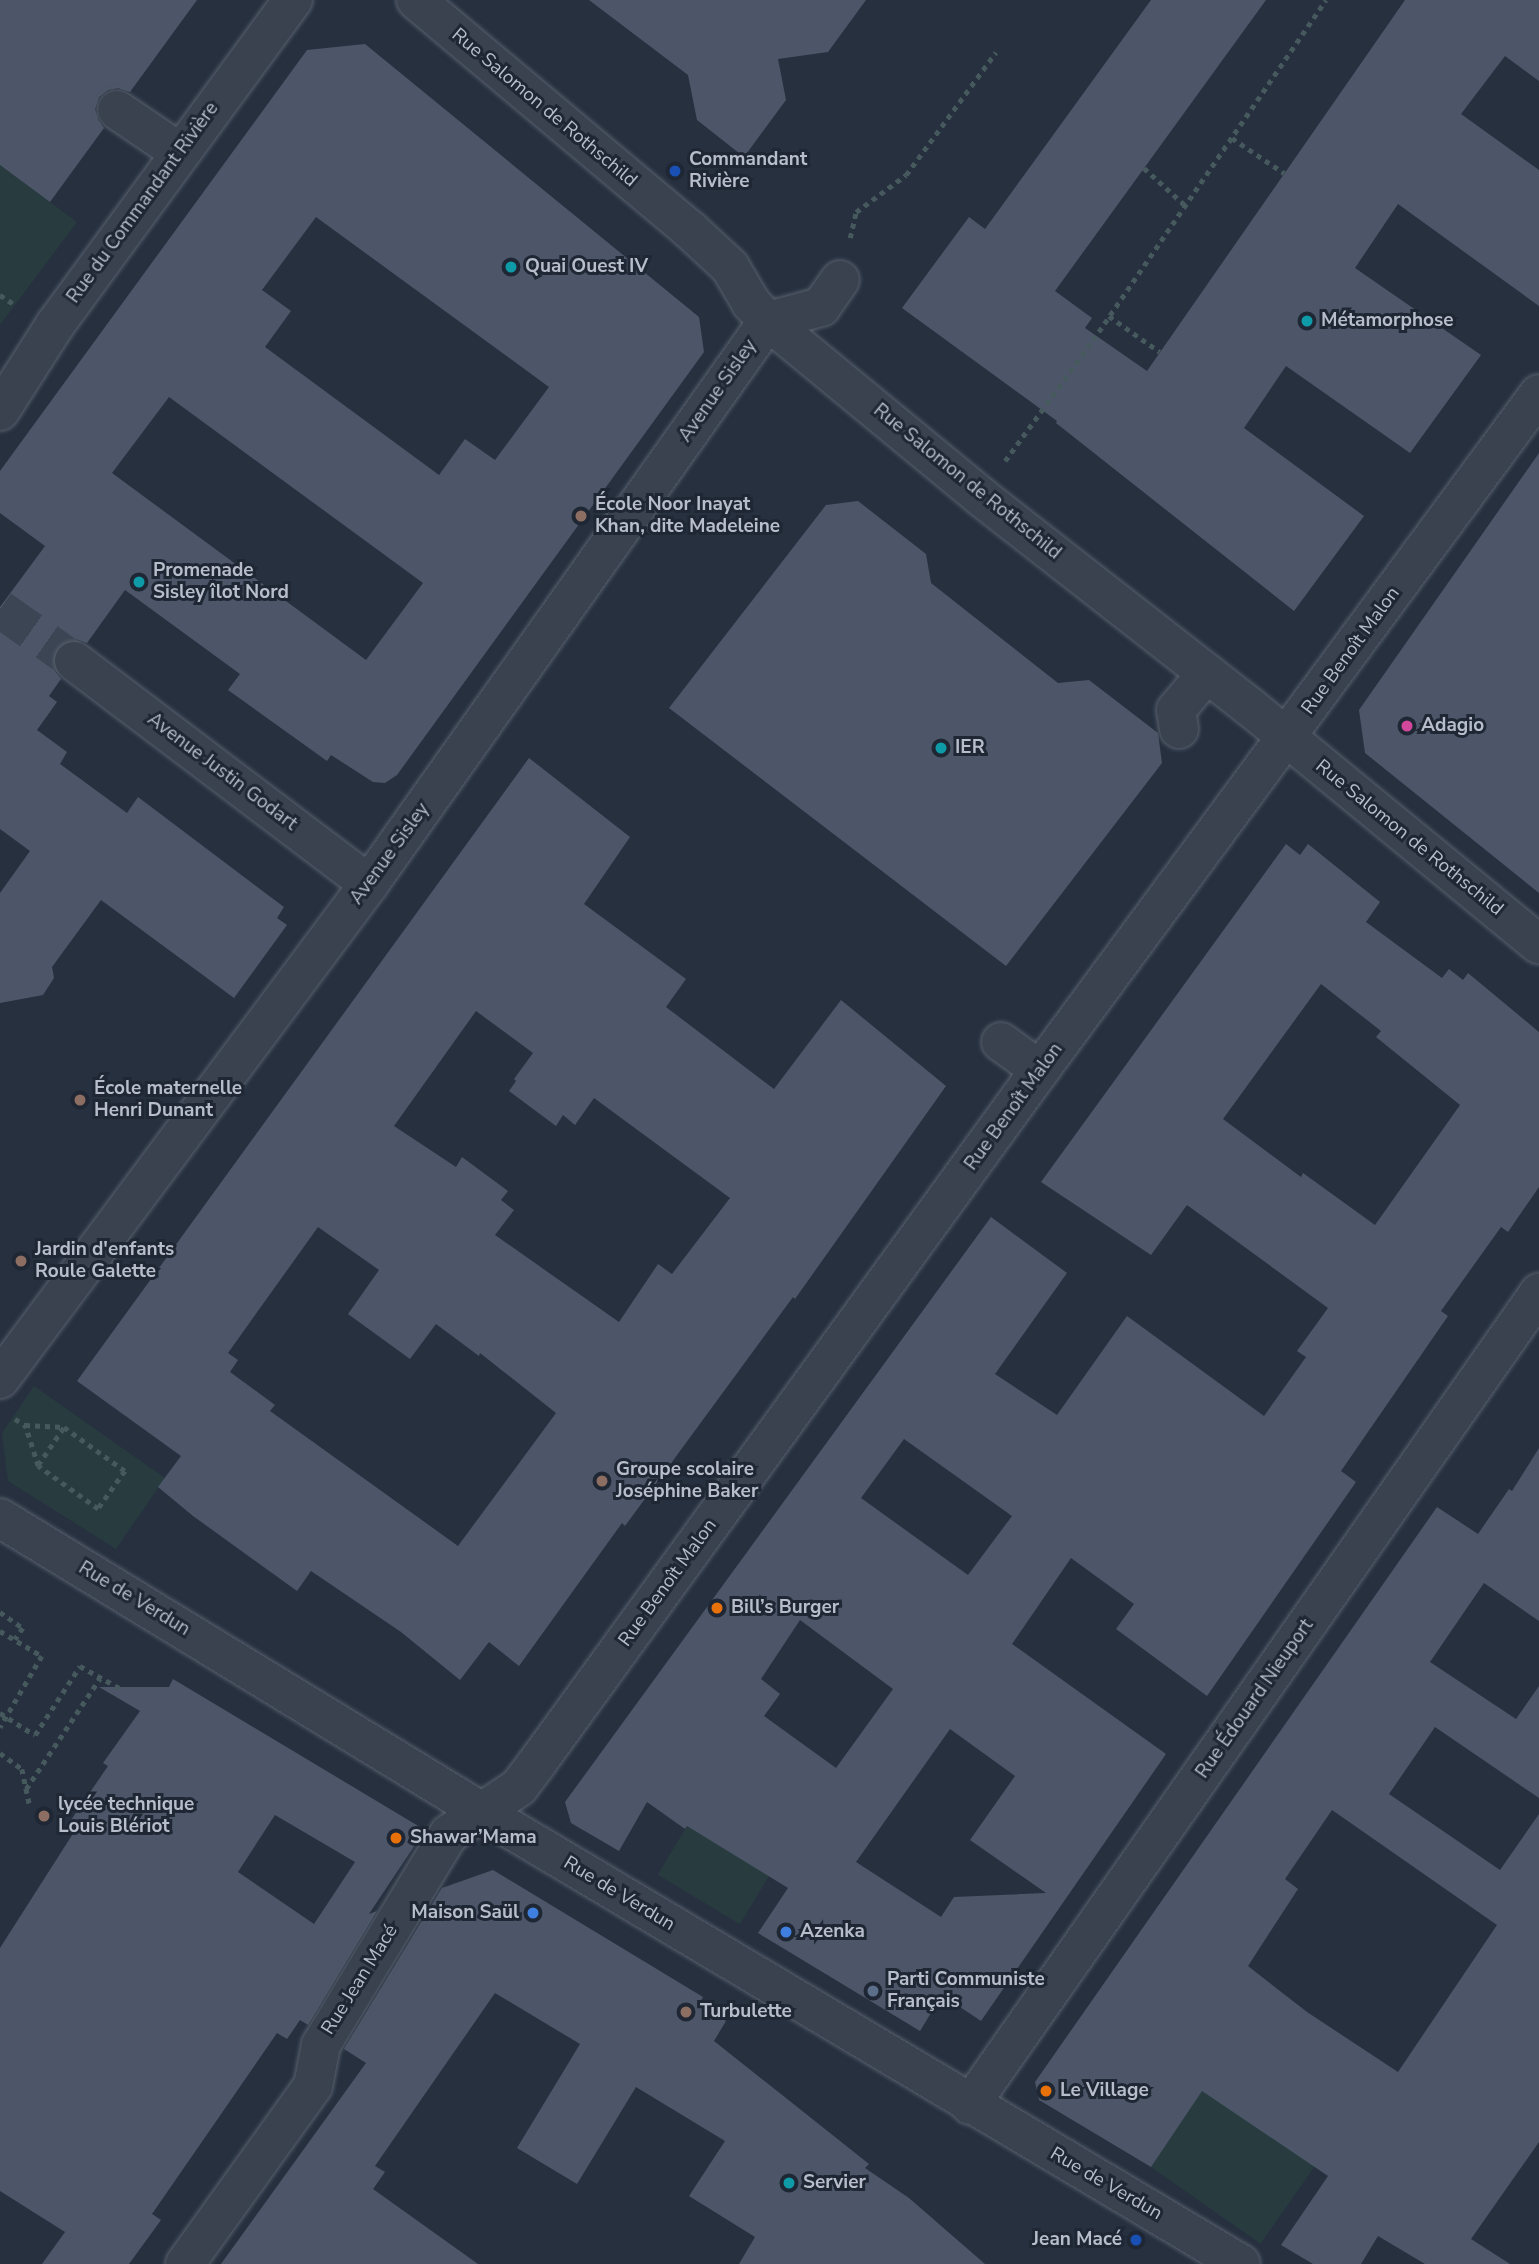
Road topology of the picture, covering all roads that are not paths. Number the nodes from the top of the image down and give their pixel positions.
1 (293, 0) edge
2 (416, 0) edge
3 (117, 110) dead end
4 (179, 152) junction
5 (840, 280) road end
6 (768, 321) junction
7 (1539, 394) edge
8 (0, 411) edge
9 (74, 661) tunnel mouth
10 (1207, 673) junction
11 (1179, 729) dead end
12 (1286, 737) junction
13 (369, 884) junction
14 (1539, 944) edge
15 (1002, 1042) dead end
16 (1040, 1070) junction
17 (1539, 1293) edge
18 (0, 1379) edge
19 (0, 1518) edge
20 (482, 1812) junction
21 (970, 2105) junction
22 (185, 2264) edge
23 (1241, 2264) edge

1 - 4 street, Rue du Commandant Rivière
2 - 6 street, Rue Salomon de Rothschild
3 - 4 street
4 - 8 street, Rue du Commandant Rivière
5 - 6 street
6 - 10 street, Rue Salomon de Rothschild
6 - 13 street, Avenue Sisley
7 - 12 street, Rue Benoît Malon
9 - 13 street, Avenue Justin Godart
10 - 11 street
10 - 12 street, Rue Salomon de Rothschild
12 - 14 street, Rue Salomon de Rothschild
12 - 16 street, Rue Benoît Malon
13 - 18 street, Avenue Sisley
15 - 16 street
16 - 20 street, Rue Benoît Malon
17 - 21 street, Rue Édouard Nieuport
19 - 20 street, Rue de Verdun
20 - 21 street, Rue de Verdun
20 - 22 street, Rue Jean Macé
21 - 23 street, Rue de Verdun

